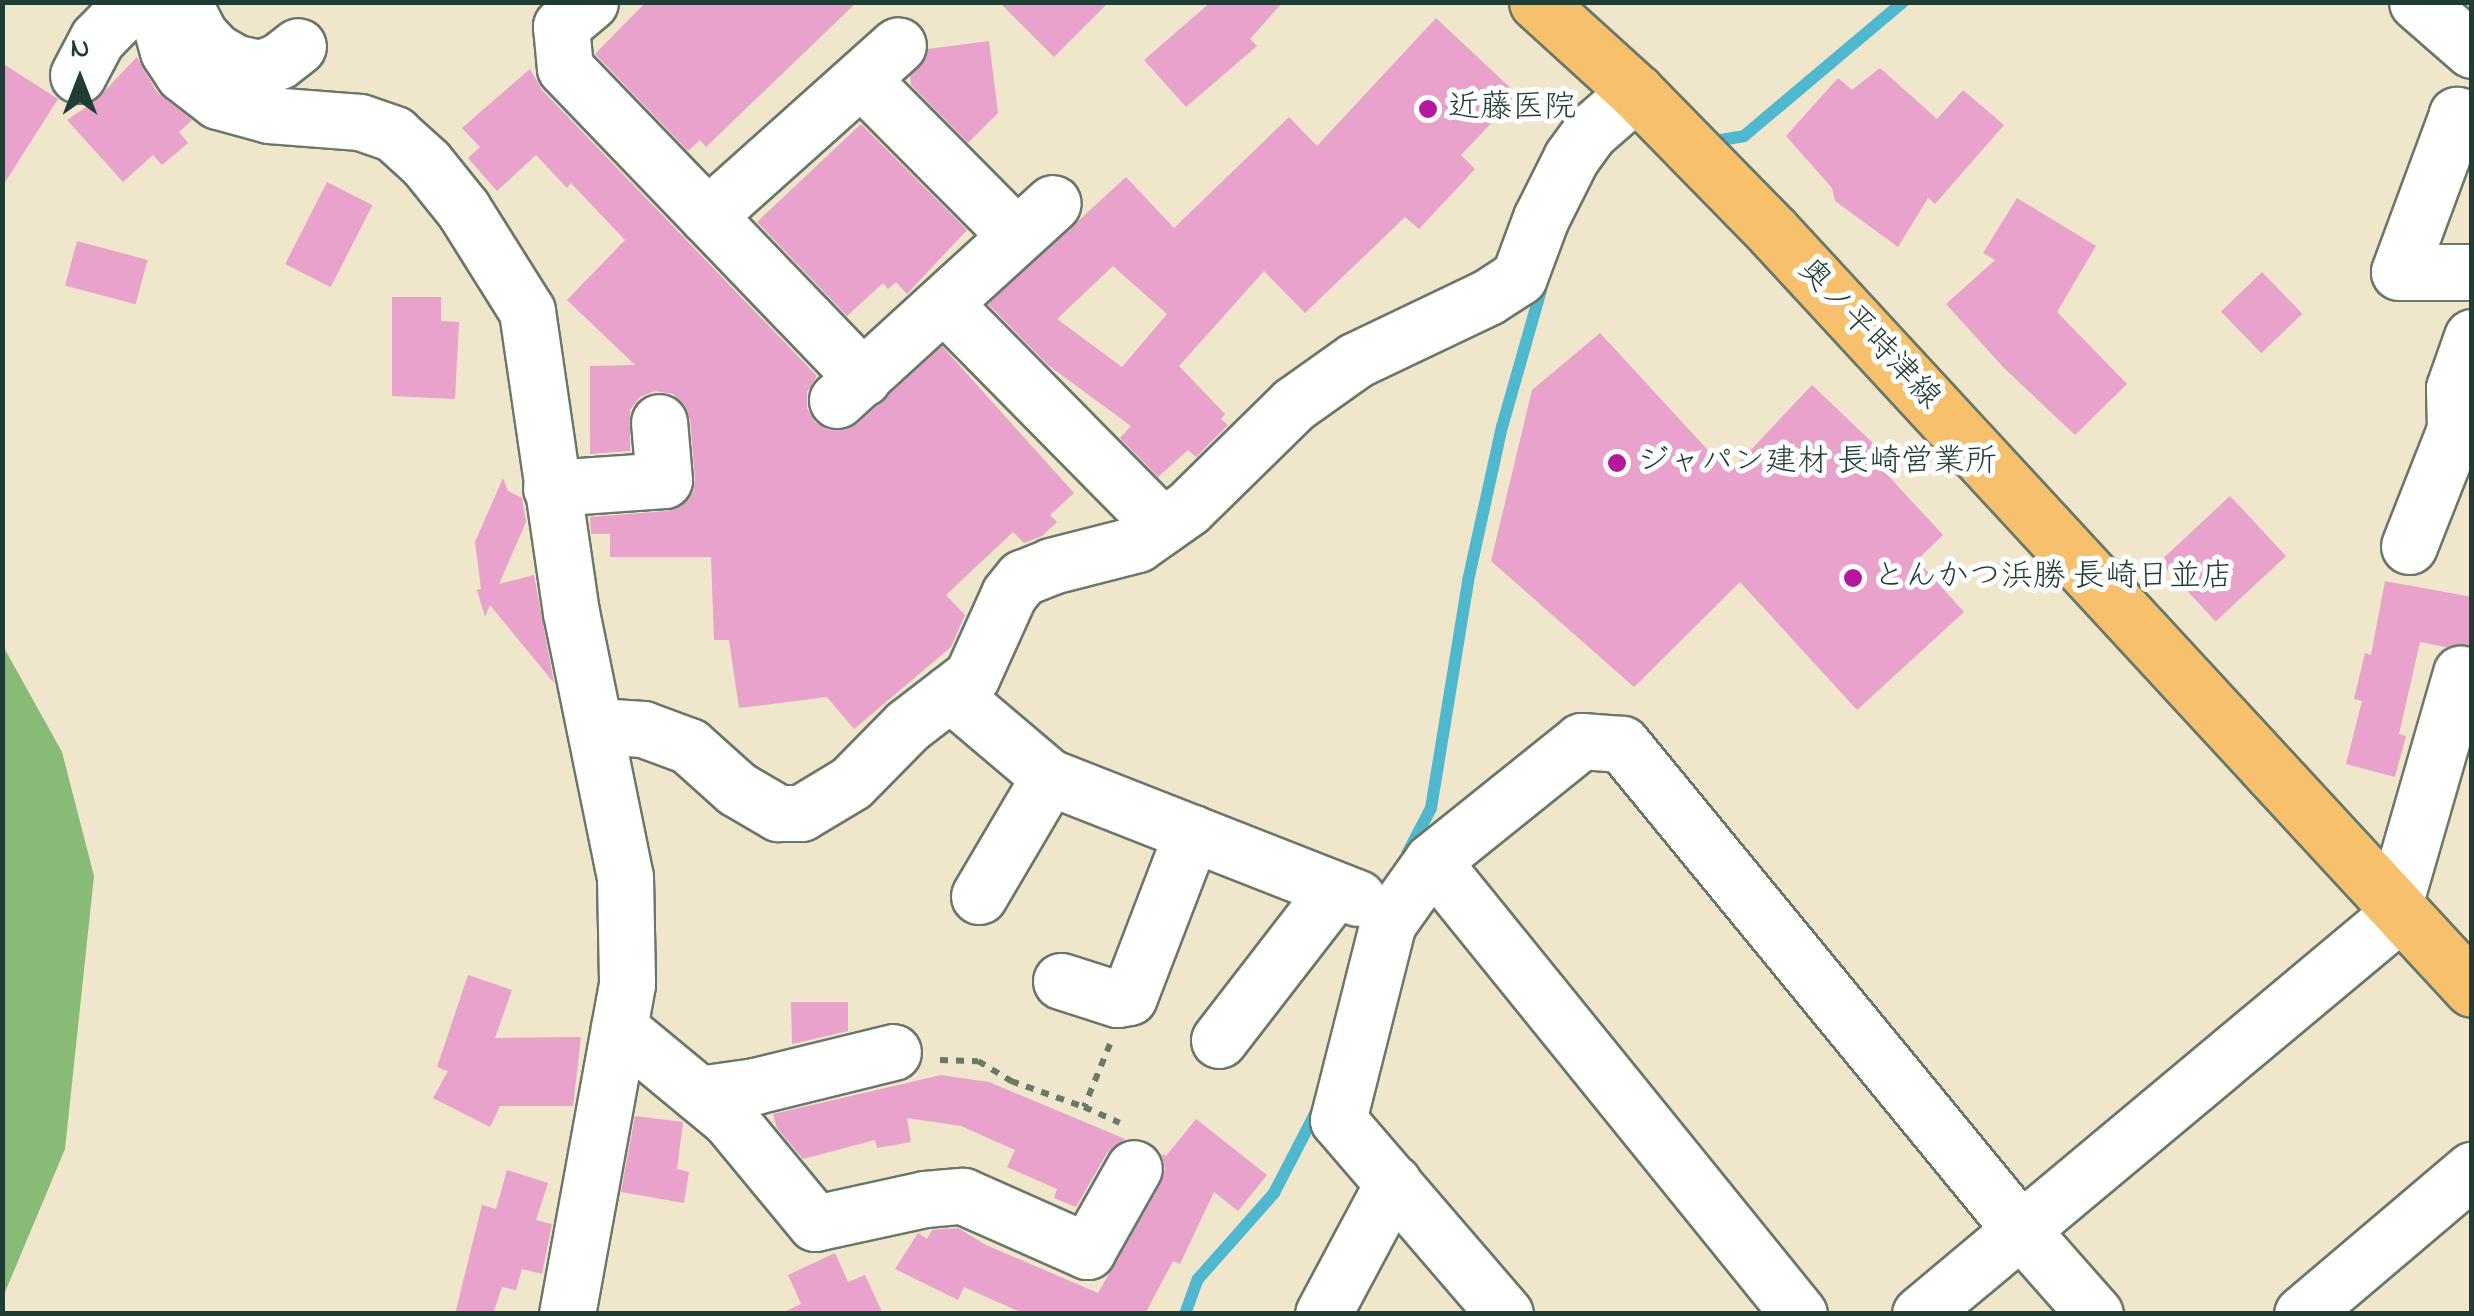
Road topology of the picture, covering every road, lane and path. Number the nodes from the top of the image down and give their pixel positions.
1 (134, 2) edge
2 (154, 2) edge
3 (183, 2) edge
4 (590, 2) edge
5 (1537, 2) edge
6 (2417, 2) edge
7 (298, 46) dead end
8 (2472, 50) edge
9 (78, 75) dead end
10 (1636, 92) junction
11 (2472, 118) edge
12 (707, 216) junction
13 (2472, 272) edge
14 (945, 305) junction
15 (2472, 338) edge
16 (658, 422) dead end
17 (2464, 431) edge
18 (552, 488) junction
19 (1164, 526) junction
20 (2409, 546) dead end
21 (2462, 673) dead end
22 (950, 693) junction
23 (596, 726) junction
24 (1049, 777) junction
25 (1192, 833) junction
26 (1432, 861) junction
27 (979, 896) dead end
28 (2398, 908) junction
29 (1061, 981) dead end
30 (2472, 988) edge
31 (1129, 997) junction
32 (619, 1028) junction
33 (1219, 1040) dead end
34 (894, 1052) joint
35 (698, 1094) junction
36 (1084, 1107) junction
37 (1134, 1168) joint
38 (2472, 1170) edge
39 (1393, 1183) junction
40 (2020, 1229) junction
41 (1492, 1308) edge
42 (568, 1314) edge
43 (1323, 1314) edge
44 (1798, 1314) edge
45 (1920, 1314) edge
46 (2095, 1314) edge
47 (2302, 1314) edge

1 - 9 street
2 - 18 street
3 - 7 street
4 - 12 street
5 - 10 main road, 奥ノ平時津線
6 - 8 street
10 - 19 street
10 - 28 main road, 奥ノ平時津線
11 - 13 street
12 - 14 street
12 - 14 street
14 - 19 street
15 - 17 street
16 - 18 street
17 - 20 street
18 - 23 street
19 - 22 street
21 - 28 street
22 - 23 street
22 - 24 street
23 - 32 street
24 - 25 street
24 - 27 street
25 - 31 street
25 - 33 street
26 - 39 street
26 - 40 street
26 - 44 street
28 - 30 main road, 奥ノ平時津線
28 - 40 street
29 - 31 street
31 - 36 path
32 - 35 street
32 - 42 street
34 - 35 street
34 - 36 path
35 - 37 street
36 - 37 path
38 - 47 street
39 - 41 street
39 - 43 street
40 - 45 street
40 - 46 street

